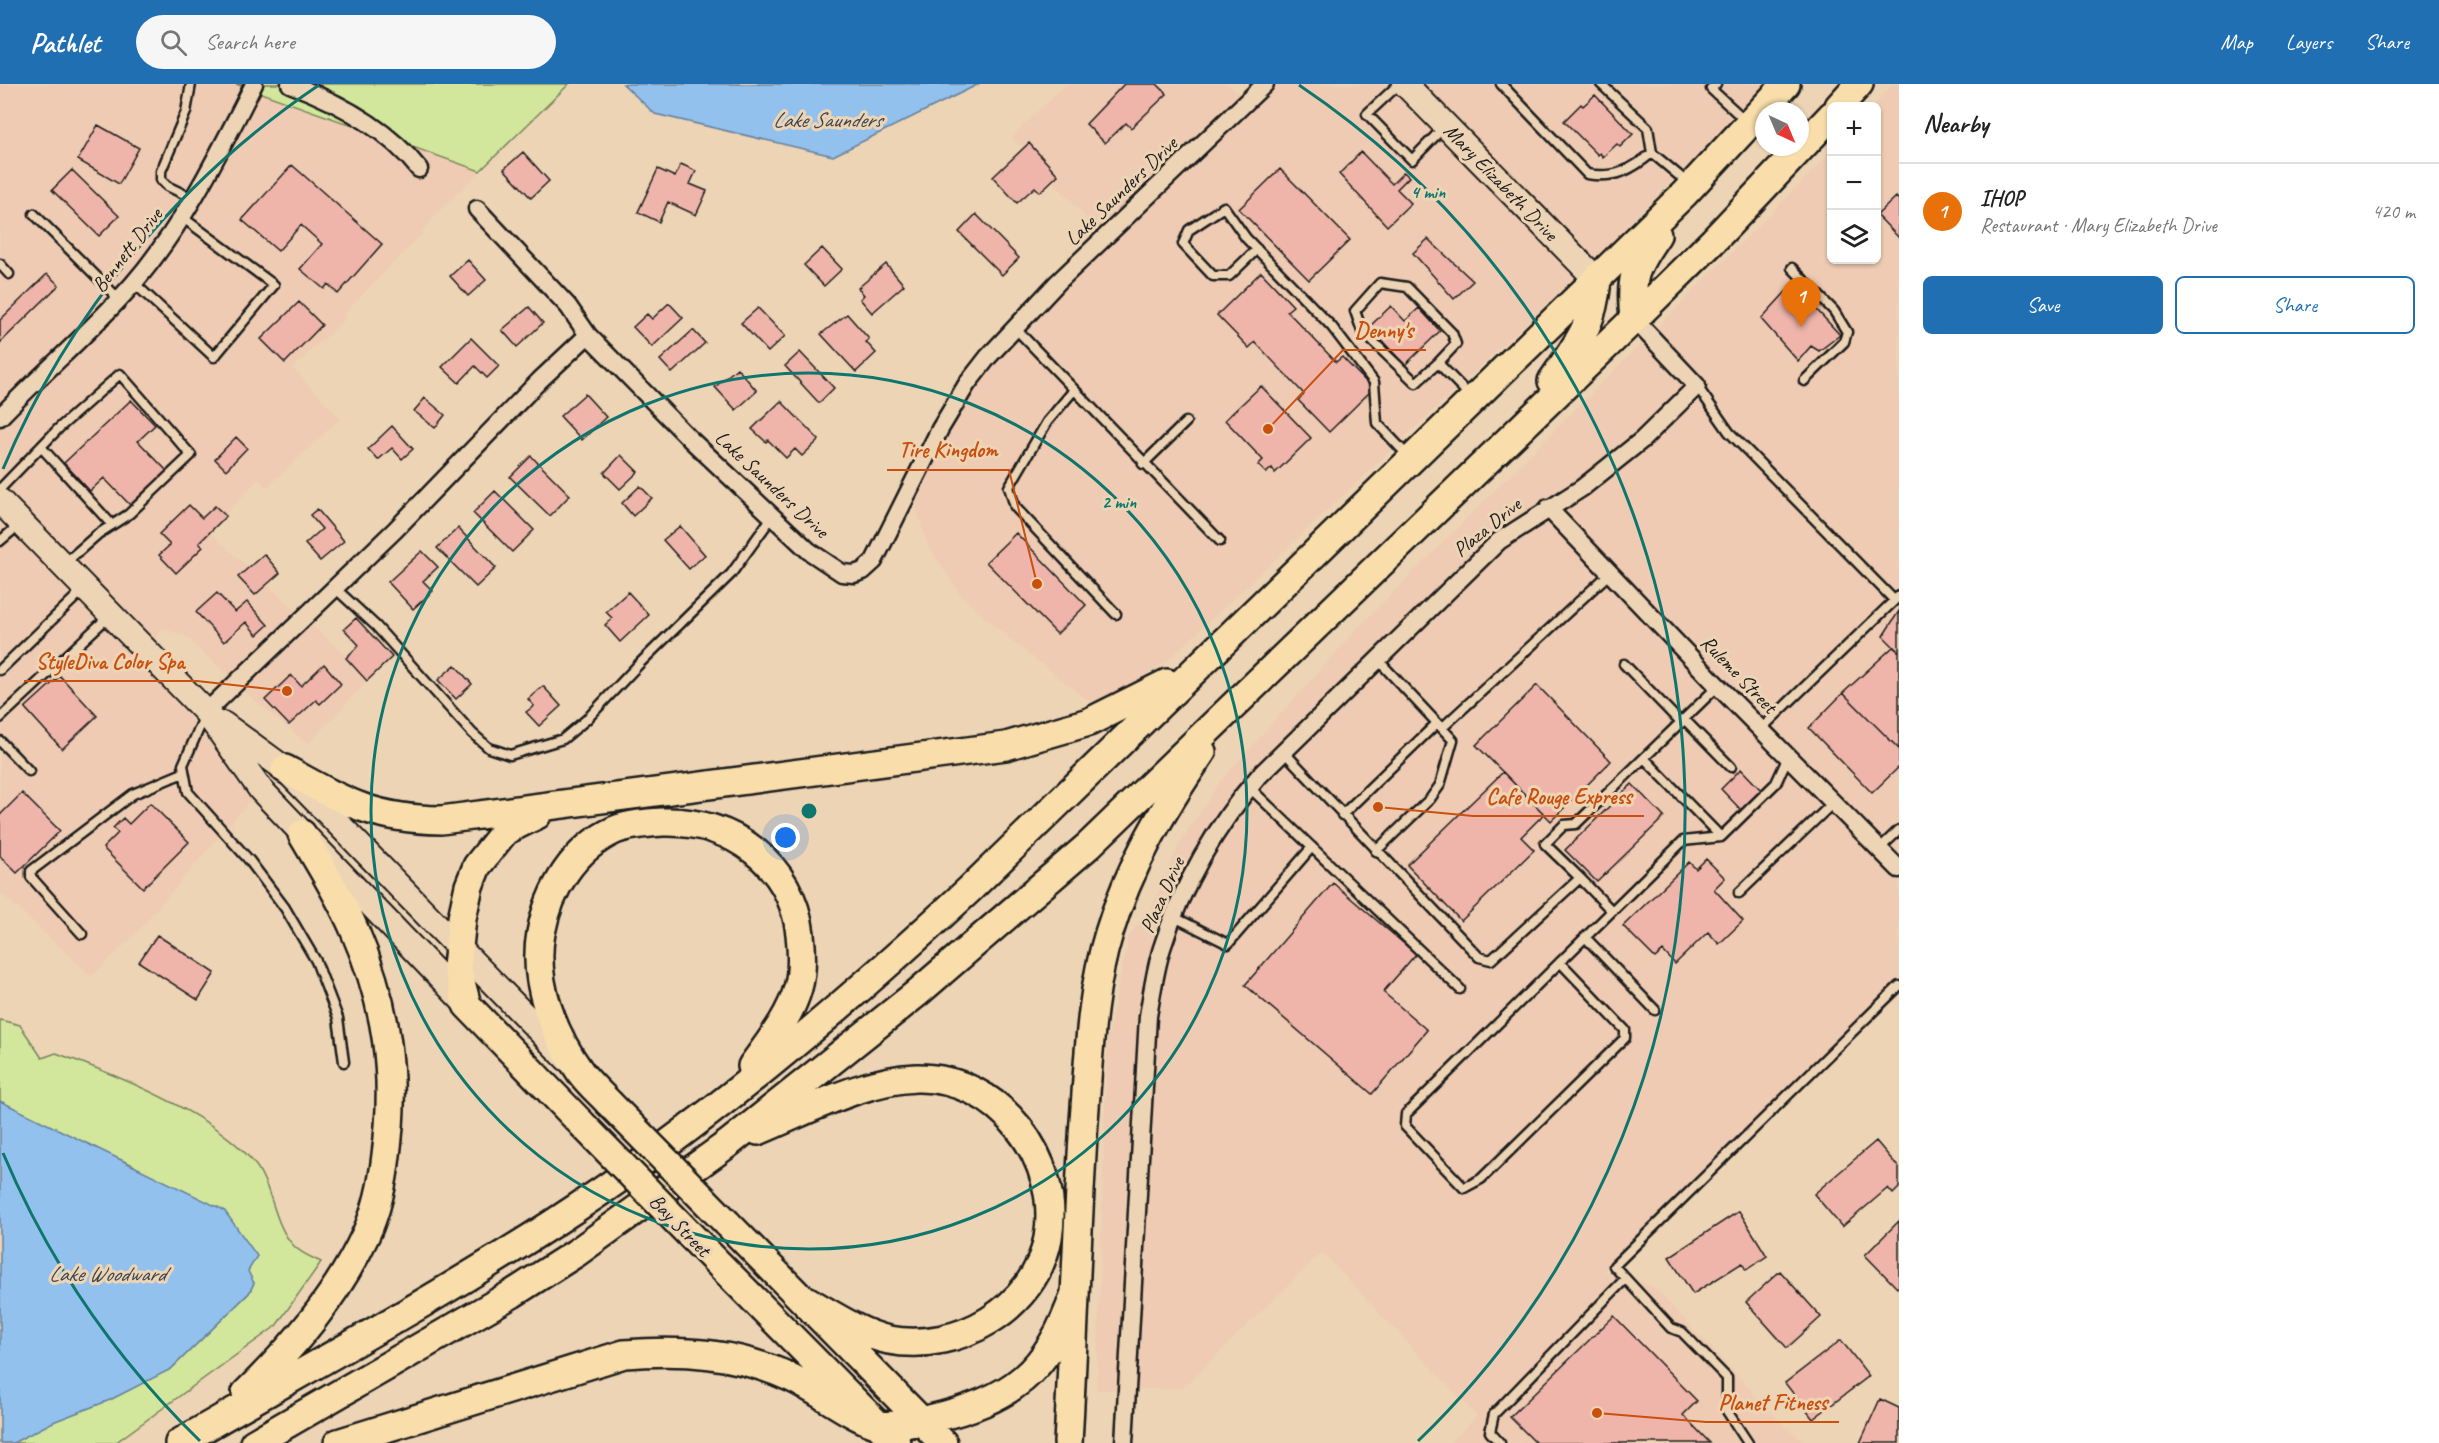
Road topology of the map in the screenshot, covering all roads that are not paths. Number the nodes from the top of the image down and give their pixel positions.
1 (191, 84) edge
2 (254, 84) edge
3 (290, 84) edge
4 (1265, 84) edge
5 (1399, 84) edge
6 (1406, 84) edge
7 (1501, 84) edge
8 (1601, 84) edge
9 (1716, 84) edge
10 (1786, 84) edge
11 (1859, 84) edge
12 (1843, 102) edge
13 (1827, 120) edge
14 (1750, 124) junction
15 (1446, 126) junction
16 (1652, 153) junction
17 (419, 169) dead end
18 (1688, 190) junction
19 (192, 198) junction
20 (477, 209) dead end
21 (34, 214) dead end
22 (182, 217) junction
23 (1257, 249) junction
24 (0, 264) edge
25 (1792, 268) dead end
26 (9, 274) dead end
27 (1597, 280) junction
28 (134, 283) junction
29 (119, 299) junction
30 (1634, 319) junction
31 (1015, 328) junction
32 (588, 335) junction
33 (1438, 363) junction
34 (1804, 381) dead end
35 (1696, 386) junction
36 (1074, 390) junction
37 (1473, 399) junction
38 (0, 417) edge
39 (1186, 422) dead end
40 (1523, 425) junction
41 (42, 448) junction
42 (1412, 459) junction
43 (1143, 464) junction
44 (0, 489) edge
45 (0, 501) edge
46 (1548, 508) junction
47 (772, 517) junction
48 (22, 523) junction
49 (112, 525) junction
50 (0, 541) edge
51 (1220, 541) dead end
52 (63, 565) junction
53 (1610, 573) junction
54 (85, 588) junction
55 (335, 588) junction
56 (1897, 598) edge
57 (111, 614) junction
58 (1116, 614) dead end
59 (1378, 660) junction
60 (1624, 664) dead end
61 (1197, 667) junction
62 (0, 670) edge
63 (1718, 686) junction
64 (1235, 705) junction
65 (206, 712) junction
66 (0, 718) edge
67 (1682, 721) junction
68 (1440, 725) junction
69 (1761, 729) junction
70 (0, 741) edge
71 (1284, 752) junction
72 (1788, 756) junction
73 (1644, 758) junction
74 (1731, 767) dead end
75 (285, 769) junction
76 (29, 771) dead end
77 (183, 772) junction
78 (1250, 787) junction
79 (1834, 802) junction
80 (564, 805) junction
81 (1342, 814) junction
82 (1899, 830) edge
83 (302, 834) junction
84 (1720, 837) junction
85 (1312, 847) junction
86 (1880, 849) junction
87 (1376, 851) junction
88 (1899, 869) edge
89 (1580, 878) junction
90 (1739, 893) dead end
91 (1612, 911) junction
92 (1173, 917) junction
93 (82, 934) dead end
94 (1585, 938) junction
95 (458, 946) junction
96 (1560, 962) junction
97 (1899, 986) edge
98 (1460, 989) dead end
99 (467, 1005) junction
100 (1655, 1010) dead end
101 (344, 1062) dead end
102 (581, 1074) junction
103 (738, 1087) junction
104 (729, 1143) junction
105 (1625, 1279) junction
106 (1075, 1293) junction
107 (799, 1296) junction
108 (220, 1419) junction
109 (921, 1421) junction
110 (887, 1434) edge
111 (178, 1443) edge
112 (254, 1443) edge
113 (338, 1443) edge
114 (943, 1443) edge
115 (1068, 1443) edge
116 (1124, 1443) edge
117 (1500, 1443) edge
118 (1748, 1443) edge

1 - 19 lane
2 - 19 street, Bennett Drive
3 - 17 street
4 - 31 street, Lake Saunders Drive
5 - 15 lane
6 - 15 main road, Mary Elizabeth Drive
7 - 16 lane
8 - 16 lane
9 - 14 lane
10 - 14 main road
11 - 12 main road
13 - 30 main road
14 - 18 main road
15 - 27 main road, Mary Elizabeth Drive
16 - 18 lane
18 - 27 main road
18 - 30 main road
19 - 22 street, Bennett Drive
20 - 32 street, Lake Saunders Drive
21 - 29 lane
22 - 28 street, Bennett Drive
22 - 28 lane
23 - 23 lane
23 - 42 lane
24 - 26 lane
25 - 34 lane
27 - 37 main road
27 - 40 main road
28 - 29 street, Bennett Drive
29 - 38 street, Bennett Drive
30 - 35 street
30 - 40 main road
31 - 36 lane
31 - 47 street, Lake Saunders Drive
32 - 47 street, Lake Saunders Drive
32 - 55 street
33 - 33 lane
33 - 37 lane
35 - 46 street
35 - 56 lane
36 - 43 lane
36 - 58 lane
37 - 42 main road
39 - 43 lane
40 - 64 main road
41 - 44 lane
41 - 49 lane
41 - 49 lane
42 - 61 main road
43 - 51 lane
45 - 48 main road
46 - 53 street, Ruleme Street
46 - 59 street, Plaza Drive
47 - 55 lane
48 - 50 lane
48 - 52 main road
49 - 52 lane
52 - 54 main road
53 - 63 street, Ruleme Street
53 - 68 lane
54 - 57 main road
54 - 62 lane
55 - 65 street
56 - 69 lane
57 - 65 main road
57 - 66 lane
59 - 68 lane
59 - 71 street, Plaza Drive
60 - 67 lane
61 - 80 main road
61 - 103 main road
63 - 67 lane
63 - 69 street, Ruleme Street
64 - 104 main road
64 - 106 main road
65 - 75 main road
65 - 77 lane
65 - 83 main road
67 - 73 lane
67 - 74 lane
68 - 81 lane
68 - 87 lane
69 - 72 street, Ruleme Street
70 - 76 lane
71 - 78 street, Plaza Drive
71 - 81 lane
72 - 79 street, Ruleme Street
72 - 84 lane
73 - 84 lane
73 - 89 lane
75 - 80 main road
75 - 95 main road
77 - 93 lane
77 - 101 lane
78 - 85 lane
78 - 92 street, Plaza Drive
79 - 86 street, Ruleme Street
79 - 90 lane
80 - 95 main road
81 - 87 lane
82 - 86 lane
83 - 99 main road
83 - 108 main road
84 - 91 lane
85 - 92 lane
85 - 98 lane
86 - 88 street, Ruleme Street
87 - 89 lane
89 - 91 lane
91 - 94 lane
92 - 116 street, Plaza Drive
94 - 96 lane
94 - 100 lane
95 - 99 main road
95 - 102 main road
96 - 96 lane
97 - 105 lane
99 - 110 main road, Bay Street, bridge
102 - 103 main road, Bay Street
102 - 107 main road, Bay Street, bridge
103 - 108 main road
104 - 107 main road
104 - 112 main road
105 - 117 lane
105 - 118 lane
106 - 109 main road
106 - 115 main road
107 - 109 main road, Bay Street
108 - 111 main road
109 - 110 main road
109 - 114 main road, Bay Street
110 - 113 main road

